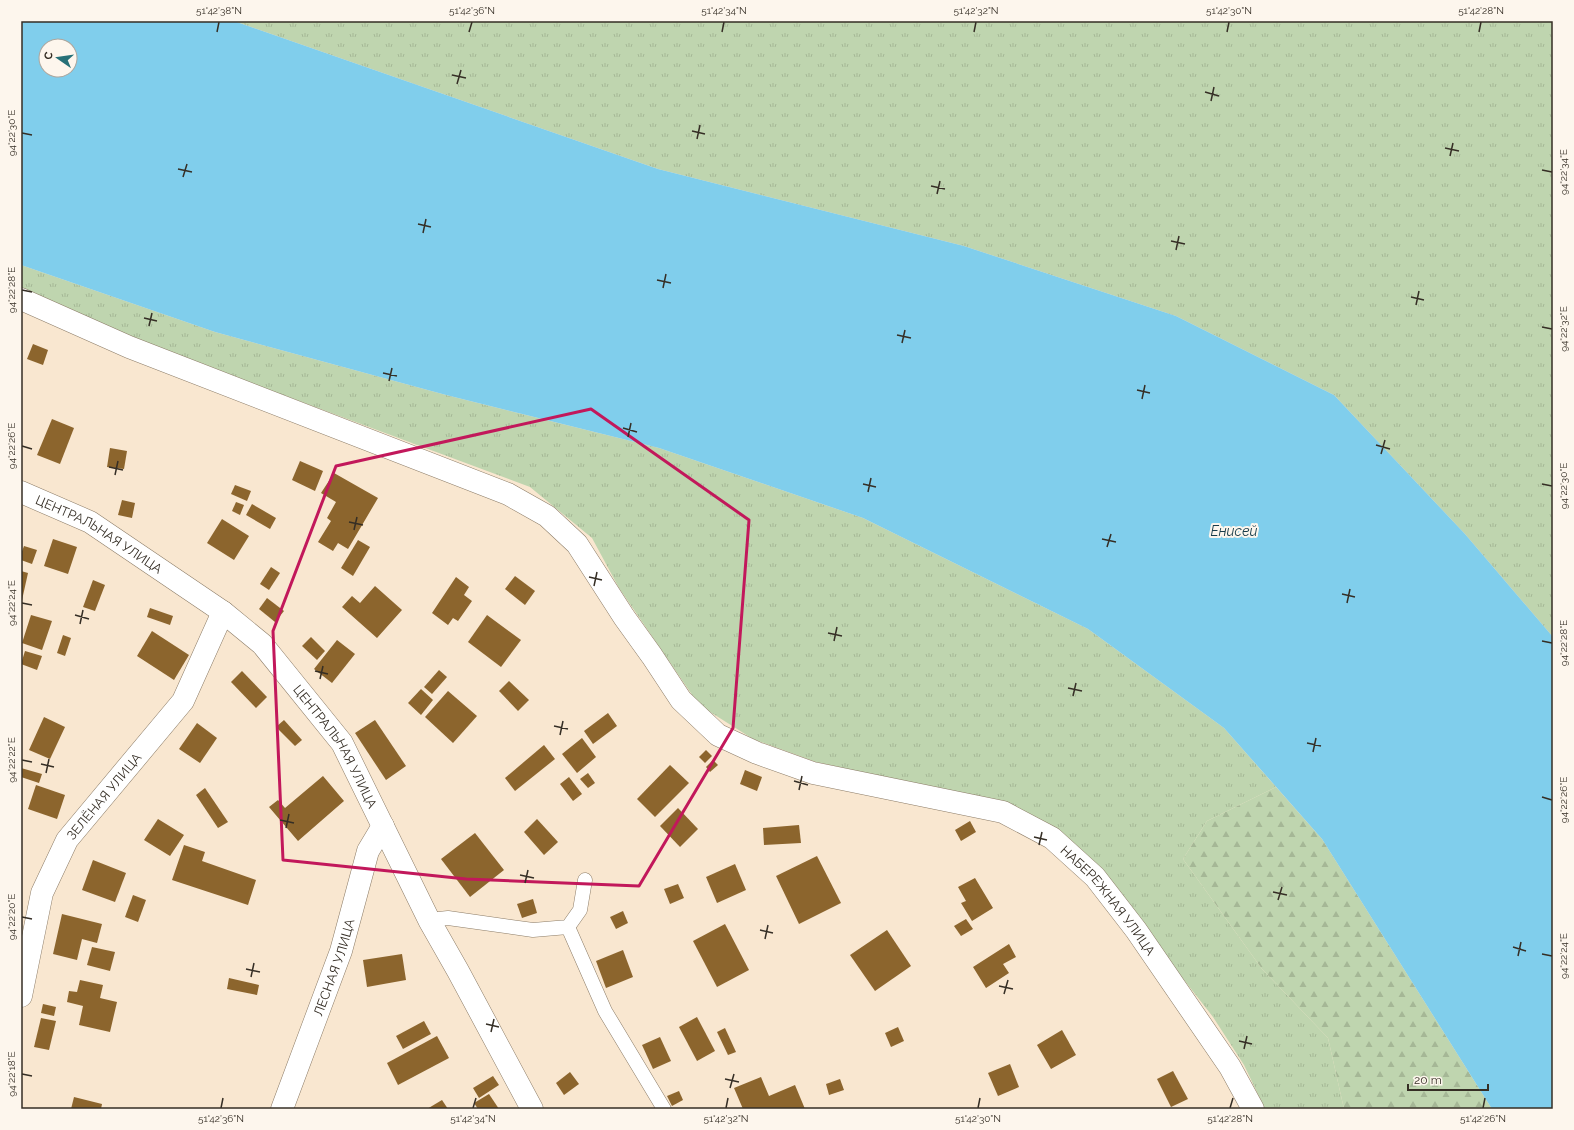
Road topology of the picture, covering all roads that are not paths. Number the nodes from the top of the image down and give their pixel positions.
1 (21, 299) edge
2 (21, 492) edge
3 (223, 612) junction
4 (383, 826) junction
5 (585, 880) dead end
6 (429, 920) junction
7 (568, 927) junction
8 (21, 996) edge
9 (282, 1109) edge
10 (532, 1109) edge
11 (664, 1109) edge
12 (1252, 1109) edge

1 - 12 street, НАБЕРЕЖНАЯ УЛИЦА
2 - 3 street, ЦЕНТРАЛЬНАЯ УЛИЦА
3 - 4 street, ЦЕНТРАЛЬНАЯ УЛИЦА
3 - 8 street, ЗЕЛЁНАЯ УЛИЦА
4 - 6 street, ЦЕНТРАЛЬНАЯ УЛИЦА
4 - 9 street, ЛЕСНАЯ УЛИЦА
5 - 7 lane
6 - 7 lane
6 - 10 street, ЦЕНТРАЛЬНАЯ УЛИЦА
7 - 11 lane

